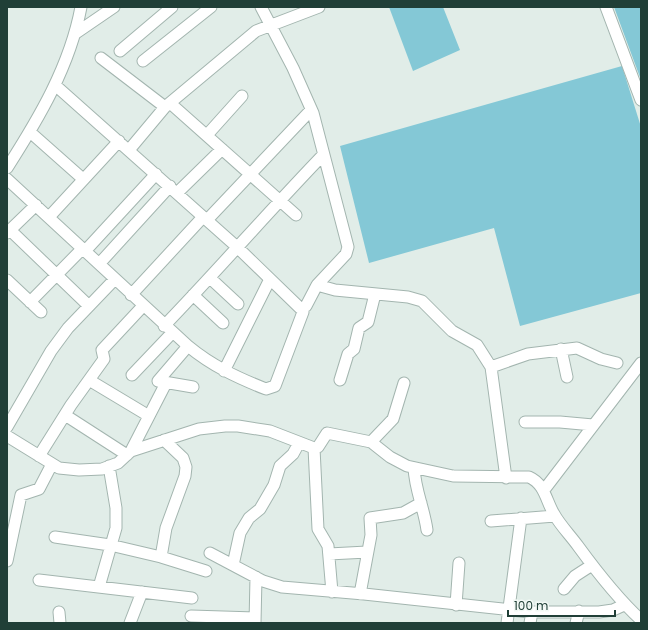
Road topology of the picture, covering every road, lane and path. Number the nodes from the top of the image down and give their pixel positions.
1 (81, 7) edge
2 (114, 7) edge
3 (172, 7) edge
4 (211, 7) edge
5 (261, 7) edge
6 (319, 7) edge
7 (606, 7) edge
8 (271, 26) junction
9 (76, 33) junction
10 (120, 51) dead end
11 (101, 58) dead end
12 (143, 61) dead end
13 (56, 85) junction
14 (242, 96) dead end
15 (641, 100) edge
16 (167, 105) junction
17 (311, 110) junction
18 (30, 132) junction
19 (207, 135) junction
20 (119, 140) junction
21 (222, 149) junction
22 (129, 150) junction
23 (323, 155) junction
24 (7, 168) edge
25 (156, 174) junction
26 (250, 174) junction
27 (7, 179) edge
28 (83, 180) junction
29 (173, 190) junction
30 (279, 200) junction
31 (36, 205) junction
32 (296, 215) dead end
33 (49, 217) junction
34 (205, 218) junction
35 (8, 232) edge
36 (237, 247) junction
37 (84, 249) junction
38 (99, 264) junction
39 (56, 275) junction
40 (210, 278) junction
41 (270, 279) junction
42 (7, 280) edge
43 (114, 280) junction
44 (317, 285) junction
45 (374, 294) junction
46 (131, 295) junction
47 (194, 295) junction
48 (30, 302) junction
49 (238, 304) dead end
50 (88, 306) junction
51 (143, 306) junction
52 (303, 308) junction
53 (41, 312) dead end
54 (223, 322) dead end
55 (168, 329) junction
56 (188, 346) junction
57 (561, 349) junction
58 (617, 363) dead end
59 (641, 363) edge
60 (491, 367) junction
61 (224, 370) junction
62 (132, 375) dead end
63 (567, 377) dead end
64 (89, 380) junction
65 (340, 380) dead end
66 (166, 383) junction
67 (404, 383) dead end
68 (193, 387) dead end
69 (65, 415) junction
70 (149, 416) junction
71 (525, 422) dead end
72 (593, 425) junction
73 (7, 427) edge
74 (7, 436) edge
75 (164, 440) junction
76 (371, 442) junction
77 (299, 443) junction
78 (314, 448) junction
79 (129, 453) junction
80 (39, 456) junction
81 (52, 464) junction
82 (109, 466) junction
83 (414, 468) junction
84 (506, 478) junction
85 (544, 490) junction
86 (421, 503) junction
87 (555, 516) junction
88 (521, 518) junction
89 (491, 521) dead end
90 (427, 530) dead end
91 (55, 537) dead end
92 (110, 545) junction
93 (367, 552) junction
94 (210, 553) dead end
95 (329, 554) junction
96 (161, 557) junction
97 (7, 561) edge
98 (459, 563) dead end
99 (233, 565) junction
100 (592, 565) junction
101 (206, 571) dead end
102 (256, 577) junction
103 (39, 580) dead end
104 (99, 587) junction
105 (564, 589) dead end
106 (142, 592) junction
107 (332, 592) junction
108 (360, 594) junction
109 (192, 598) dead end
110 (456, 605) junction
111 (624, 605) junction
112 (510, 610) junction
113 (579, 611) junction
114 (190, 616) dead end
115 (531, 618) edge
116 (255, 620) edge
117 (641, 620) edge
118 (130, 623) edge
119 (507, 623) edge
120 (576, 623) edge

1 - 9 street
2 - 9 street
3 - 10 street
4 - 12 street
5 - 8 street
6 - 8 street
7 - 15 street
8 - 16 street
8 - 17 street
9 - 13 street
11 - 16 street
13 - 18 street
13 - 20 street
14 - 19 street
16 - 19 street
16 - 22 street
17 - 23 street
17 - 26 street
18 - 24 street
18 - 28 street
19 - 21 street
20 - 22 street
20 - 28 street
21 - 26 street
21 - 29 street
22 - 25 street
23 - 30 street
23 - 44 street
25 - 29 street
25 - 37 street
26 - 30 street
26 - 34 street
27 - 31 street
28 - 33 street
29 - 34 street
29 - 38 street
30 - 32 street
30 - 36 street
31 - 33 street
31 - 35 street
33 - 37 street
34 - 36 street
34 - 46 street
35 - 39 street
36 - 40 street
36 - 41 street
37 - 38 street
37 - 39 street
38 - 43 street
39 - 48 street
39 - 50 street
40 - 47 street
40 - 49 street
41 - 52 street
41 - 61 street
42 - 48 street
43 - 46 street
43 - 50 street
44 - 45 street
44 - 52 street
45 - 60 street
45 - 65 street
46 - 51 street
47 - 54 street
47 - 55 street
48 - 53 street
50 - 73 street
51 - 55 street
51 - 64 street
52 - 61 street
55 - 56 street
55 - 62 street
56 - 61 street
56 - 66 street
57 - 58 street
57 - 60 street
57 - 63 street
59 - 72 street
60 - 84 street
64 - 69 street
64 - 70 street
66 - 68 street
66 - 70 street
67 - 76 street
69 - 79 street
69 - 80 street
70 - 79 street
71 - 72 street
72 - 85 street
74 - 80 street
75 - 77 street
75 - 79 street
75 - 96 street
76 - 78 street
76 - 83 street
77 - 78 street
77 - 99 street
78 - 95 street
79 - 82 street
80 - 81 street
81 - 82 street
81 - 97 street
82 - 92 street
83 - 84 street
83 - 86 street
84 - 85 street
85 - 87 street
86 - 90 street
86 - 93 street
87 - 88 street
87 - 100 street
88 - 89 street
88 - 112 street
91 - 92 street
92 - 96 street
92 - 104 street
93 - 95 street
93 - 108 street
94 - 99 street
95 - 107 street
96 - 101 street
98 - 110 street
99 - 102 street
100 - 105 street
100 - 111 street
102 - 107 street
102 - 116 street
103 - 104 street
104 - 106 street
106 - 109 street
106 - 118 street
107 - 108 street
108 - 110 street
110 - 112 street
111 - 113 street
111 - 117 street
112 - 115 street
112 - 119 street
113 - 115 street
113 - 120 street
114 - 116 street

